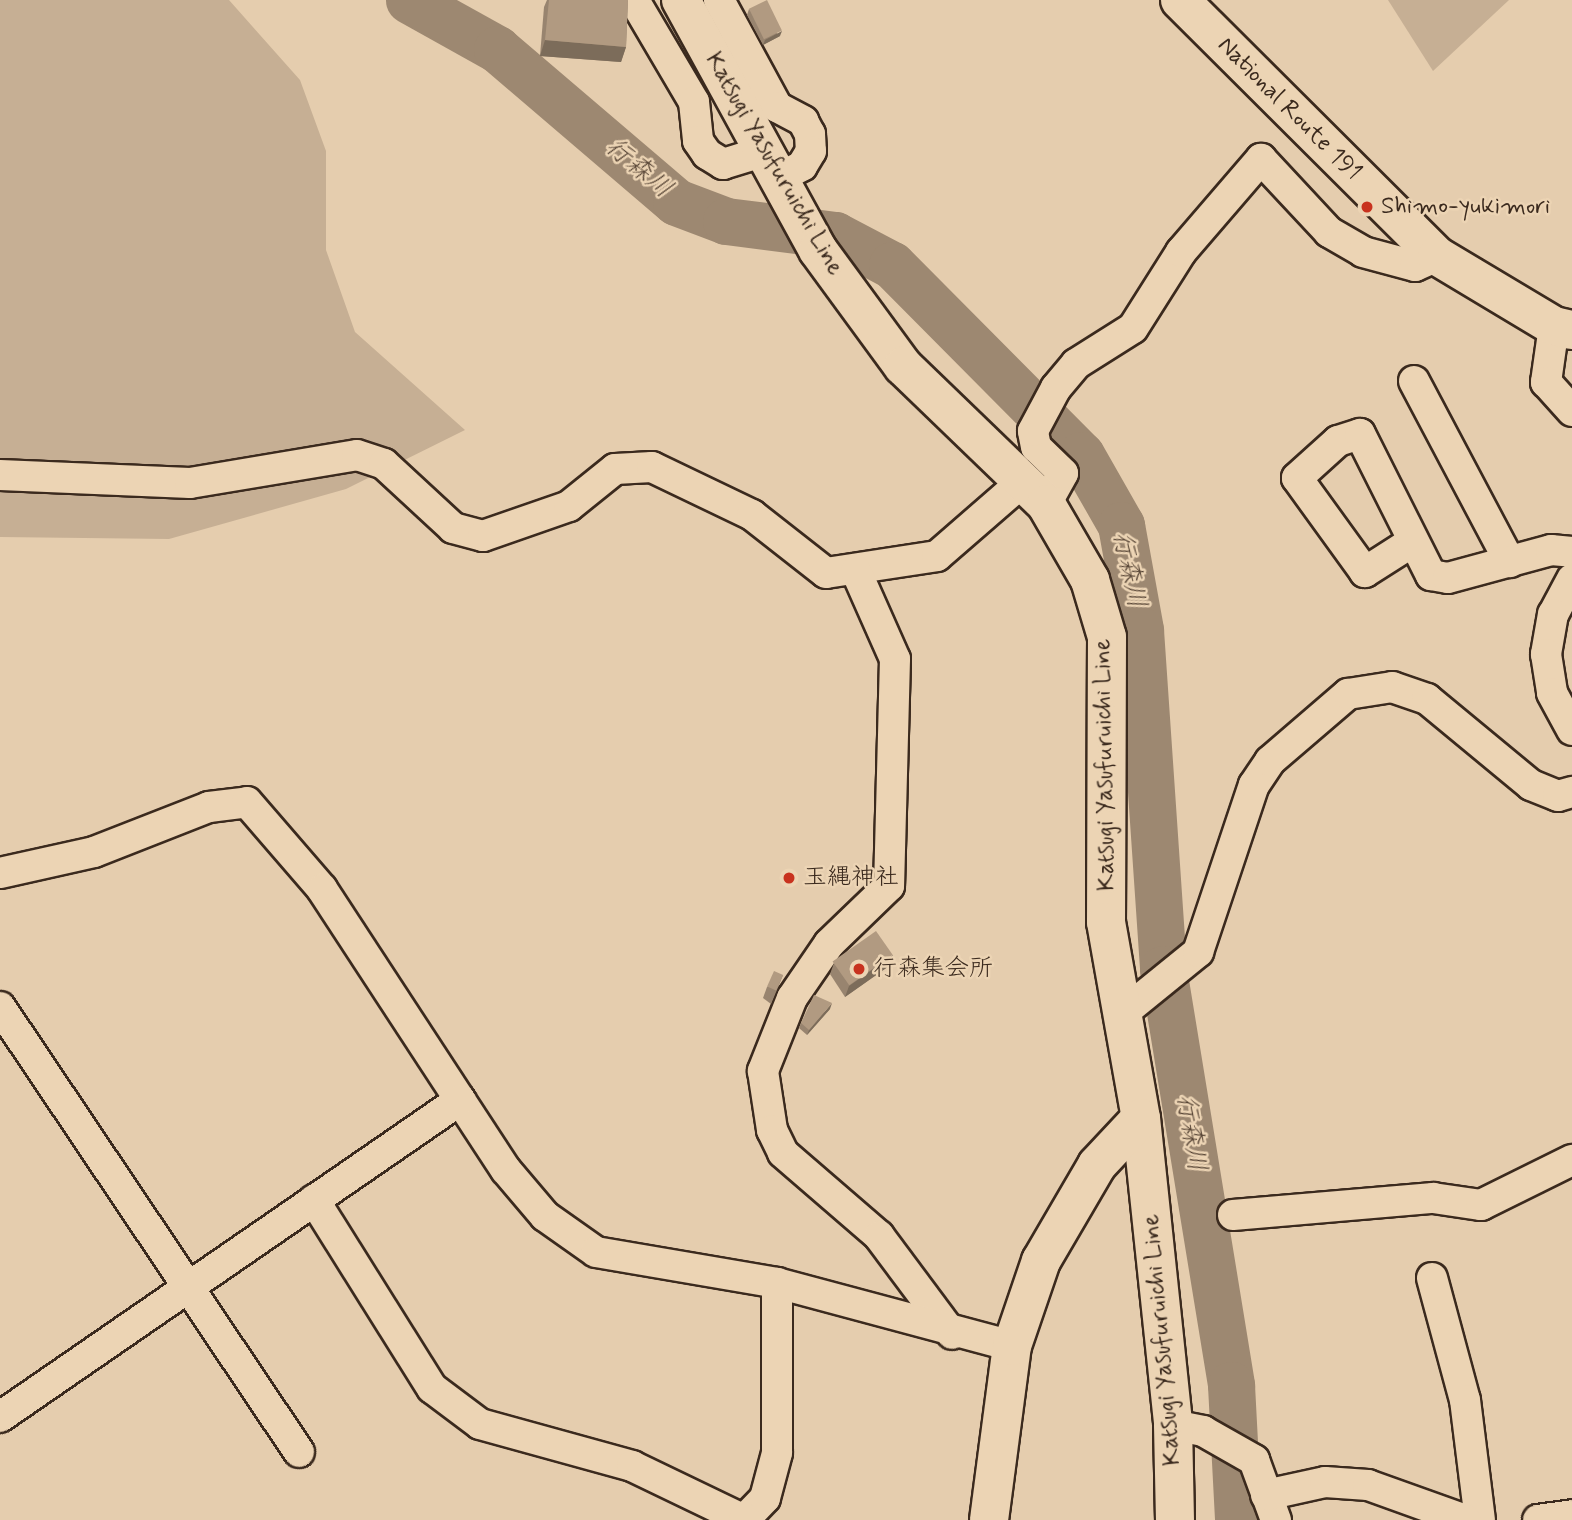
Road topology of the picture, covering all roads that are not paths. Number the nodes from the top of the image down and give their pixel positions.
1 (634, 0) edge
2 (681, 0) edge
3 (719, 0) edge
4 (1180, 0) edge
5 (774, 173) junction
6 (1437, 256) junction
7 (1563, 328) edge
8 (1414, 381) dead end
9 (1572, 411) edge
10 (0, 475) edge
11 (1034, 493) junction
12 (1412, 542) dead end
13 (1572, 552) edge
14 (1510, 562) junction
15 (856, 570) junction
16 (1572, 579) edge
17 (1572, 730) edge
18 (1572, 792) edge
19 (0, 873) edge
20 (0, 1007) edge
21 (1123, 1013) junction
22 (460, 1100) junction
23 (1141, 1118) junction
24 (1572, 1160) edge
25 (314, 1200) junction
26 (1233, 1215) dead end
27 (1432, 1278) dead end
28 (777, 1283) junction
29 (189, 1288) junction
30 (953, 1334) junction
31 (1012, 1346) junction
32 (0, 1417) edge
33 (1191, 1430) junction
34 (299, 1452) dead end
35 (1271, 1507) edge
36 (1572, 1515) edge
37 (744, 1520) edge
38 (989, 1520) edge
39 (1175, 1520) edge
40 (1466, 1520) edge
41 (1480, 1520) edge
42 (1538, 1520) edge

1 - 5 street
2 - 5 main road, Katsugi Yasufuruichi Line
3 - 5 street
4 - 6 main road, National Route 191
5 - 11 main road, Katsugi Yasufuruichi Line
6 - 7 main road, National Route 191
6 - 11 street
7 - 9 street
8 - 14 street
10 - 15 street
11 - 15 street
11 - 21 main road, Katsugi Yasufuruichi Line
12 - 14 street
13 - 14 street
15 - 30 street
16 - 17 street
18 - 21 street
19 - 22 street
20 - 29 street
21 - 23 main road, Katsugi Yasufuruichi Line
22 - 25 street
22 - 28 street
23 - 31 main road
23 - 33 main road, Katsugi Yasufuruichi Line
24 - 26 street
25 - 29 street
25 - 37 street
27 - 41 street
28 - 30 street
28 - 37 street
29 - 32 street
29 - 34 street
30 - 31 street
31 - 38 main road
33 - 35 street
33 - 39 main road, Katsugi Yasufuruichi Line
35 - 40 street
36 - 42 street

